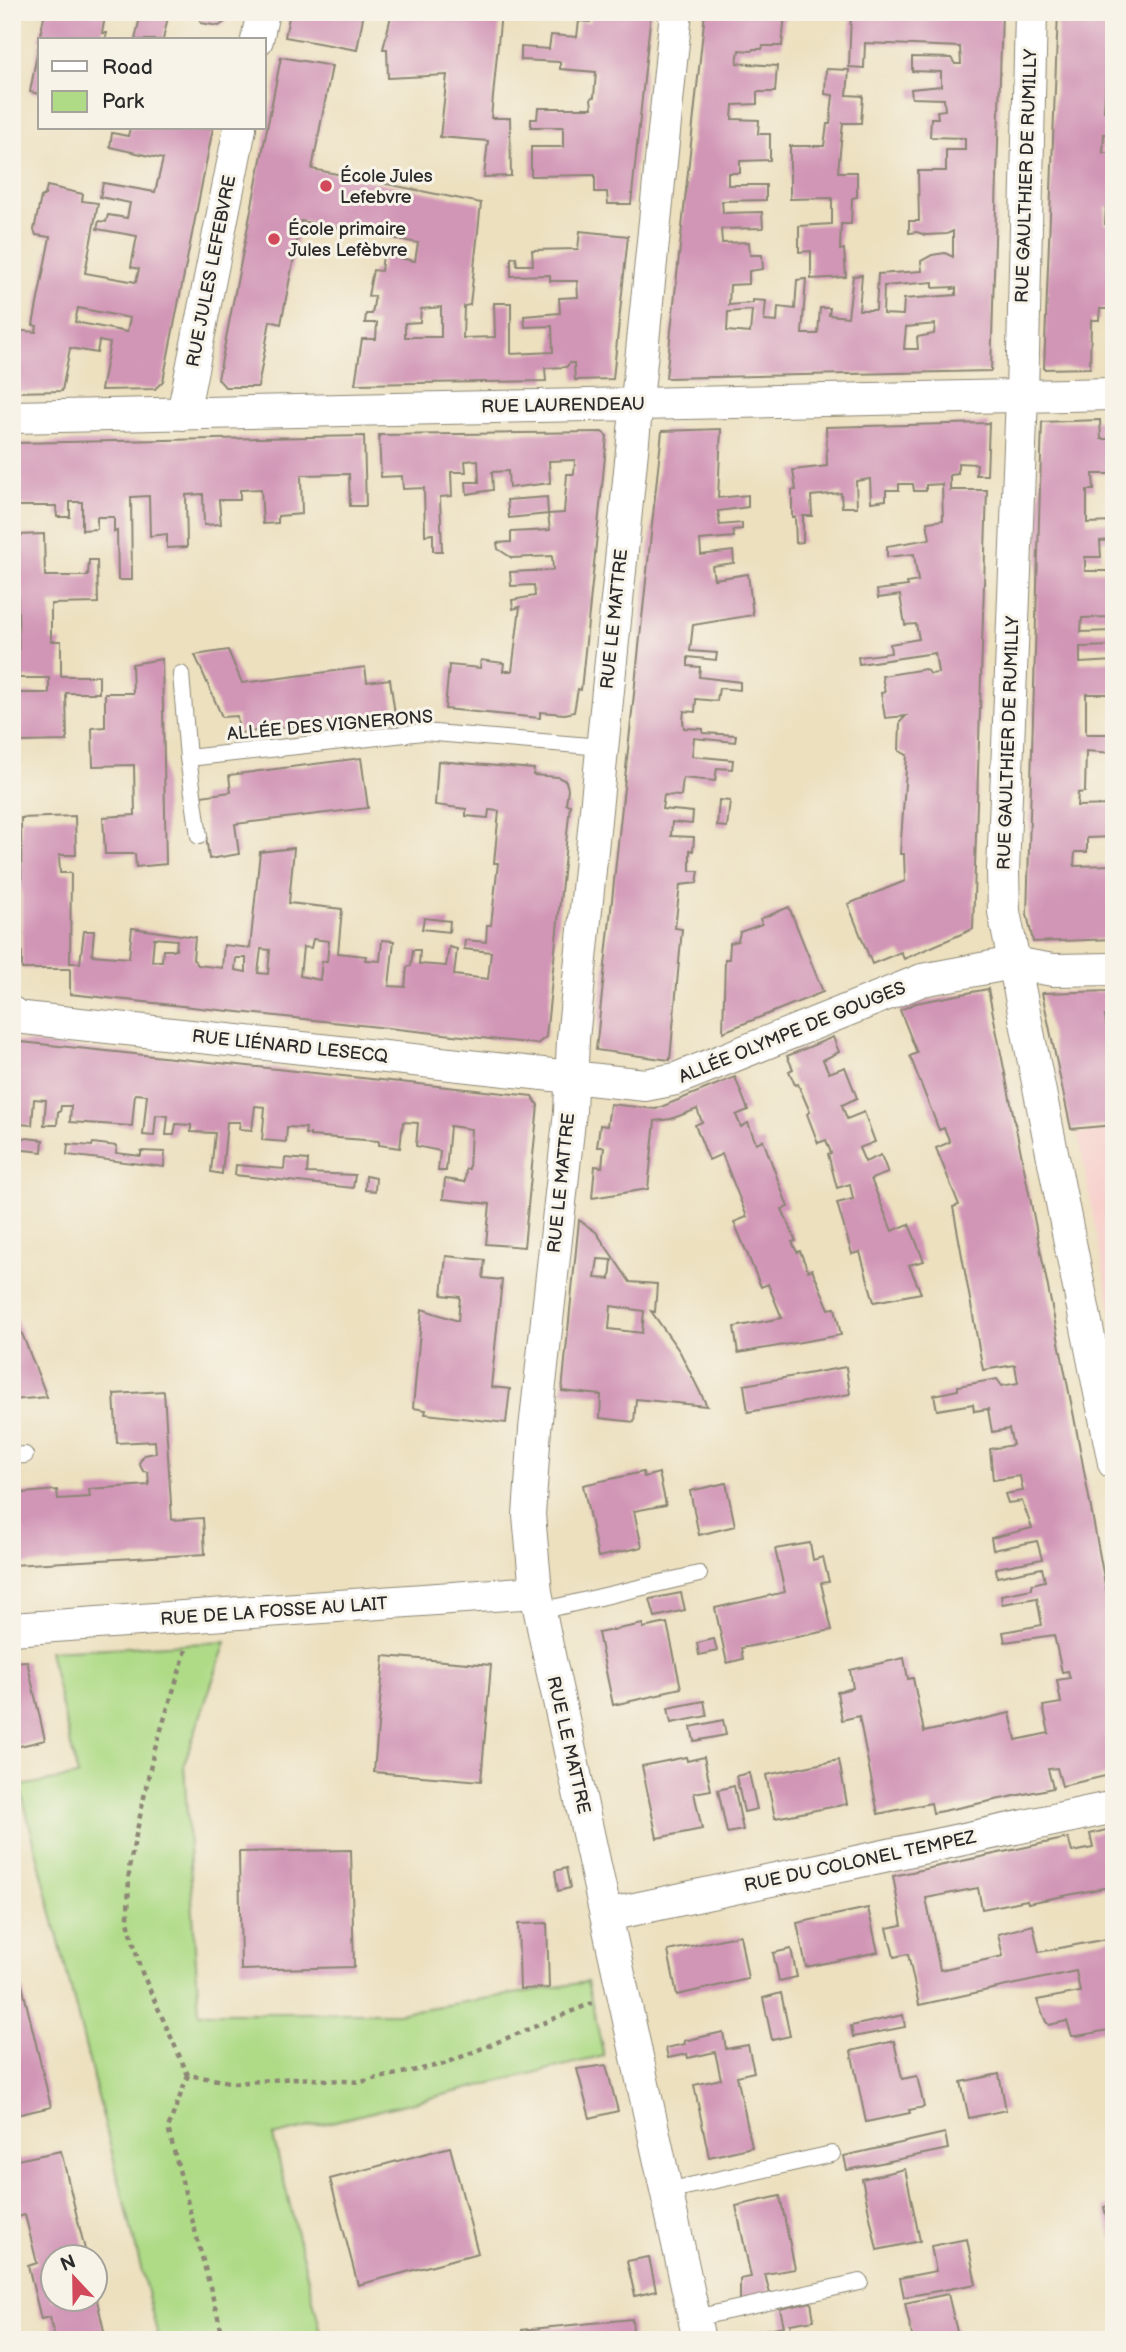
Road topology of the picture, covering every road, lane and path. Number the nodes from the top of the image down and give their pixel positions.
1 (263, 12) edge
2 (676, 12) edge
3 (1031, 12) edge
4 (257, 38) edge
5 (240, 130) edge
6 (1114, 394) edge
7 (1022, 396) junction
8 (635, 403) junction
9 (183, 414) junction
10 (12, 417) edge
11 (181, 674) dead end
12 (602, 747) junction
13 (188, 758) junction
14 (199, 836) dead end
15 (1013, 963) junction
16 (1114, 969) edge
17 (12, 1013) edge
18 (570, 1076) junction
19 (1114, 1463) edge
20 (699, 1574) dead end
21 (538, 1602) junction
22 (196, 1616) junction
23 (12, 1629) edge
24 (1114, 1807) edge
25 (607, 1915) junction
26 (624, 1991) junction
27 (188, 2075) junction
28 (832, 2154) dead end
29 (667, 2191) junction
30 (860, 2283) dead end
31 (697, 2329) edge
32 (224, 2340) edge

1 - 4 street
2 - 8 street, RUE LE MATTRE
3 - 7 street, RUE GAULTHIER DE RUMILLY
5 - 9 street, RUE JULES LEFEBVRE
6 - 7 street, RUE LAURENDEAU
7 - 8 street, RUE LAURENDEAU
7 - 15 street, RUE GAULTHIER DE RUMILLY
8 - 9 street, RUE LAURENDEAU
8 - 12 street, RUE LE MATTRE
9 - 10 street, RUE LAURENDEAU
11 - 13 lane
12 - 13 lane, ALLÉE DES VIGNERONS
12 - 18 street, RUE LE MATTRE
13 - 14 lane
15 - 16 street
15 - 18 street, ALLÉE OLYMPE DE GOUGES
15 - 19 street, RUE GAULTHIER DE RUMILLY
17 - 18 street, RUE LIÉNARD LESECQ
18 - 21 street, RUE LE MATTRE
20 - 21 lane
21 - 22 street, RUE DE LA FOSSE AU LAIT
21 - 25 street, RUE LE MATTRE
22 - 23 street, RUE DE LA FOSSE AU LAIT
22 - 27 path
24 - 25 street, RUE DU COLONEL TEMPEZ
25 - 26 street, RUE LE MATTRE
26 - 27 path
26 - 29 street, RUE LE MATTRE
27 - 32 path
28 - 29 lane
29 - 31 street, RUE LE MATTRE
30 - 31 lane

